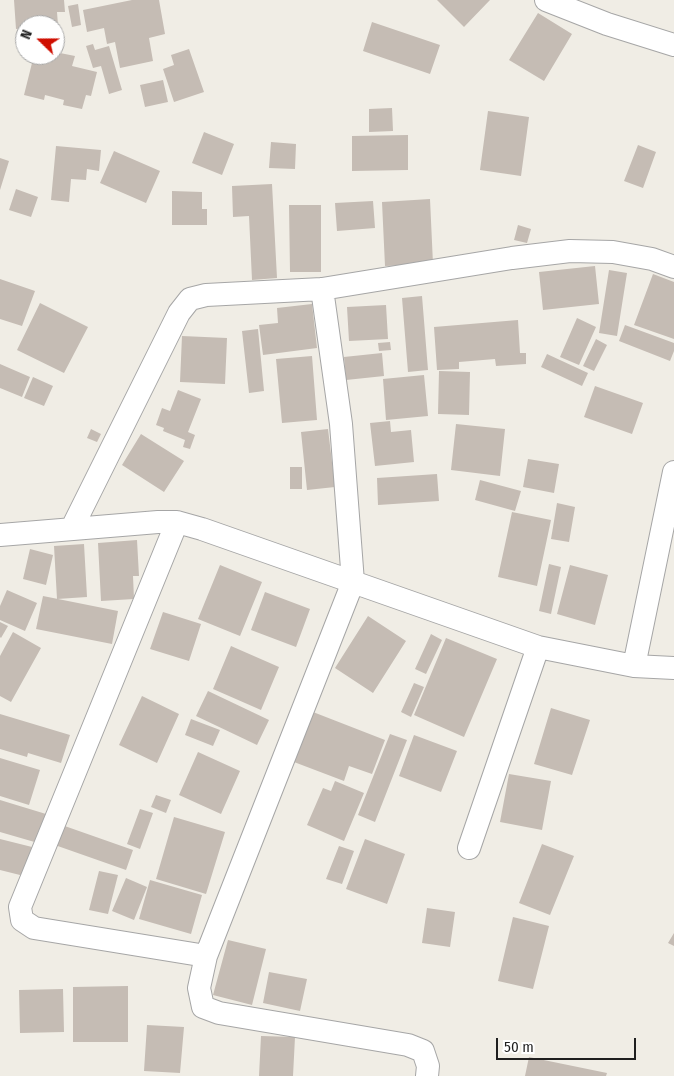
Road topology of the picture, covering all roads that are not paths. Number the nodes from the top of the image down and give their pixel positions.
1 (546, 0) edge
2 (674, 45) edge
3 (674, 267) edge
4 (322, 289) junction
5 (674, 472) edge
6 (177, 522) junction
7 (72, 528) junction
8 (0, 535) edge
9 (353, 582) junction
10 (538, 647) junction
11 (634, 666) junction
12 (674, 668) edge
13 (469, 848) dead end
14 (206, 956) junction
15 (427, 1076) edge

1 - 2 street
3 - 4 street
4 - 7 street
4 - 9 street
5 - 11 street
6 - 7 street
6 - 9 street
6 - 14 street
7 - 8 street
9 - 10 street
9 - 14 street
10 - 11 street
10 - 13 street
11 - 12 street
14 - 15 street

